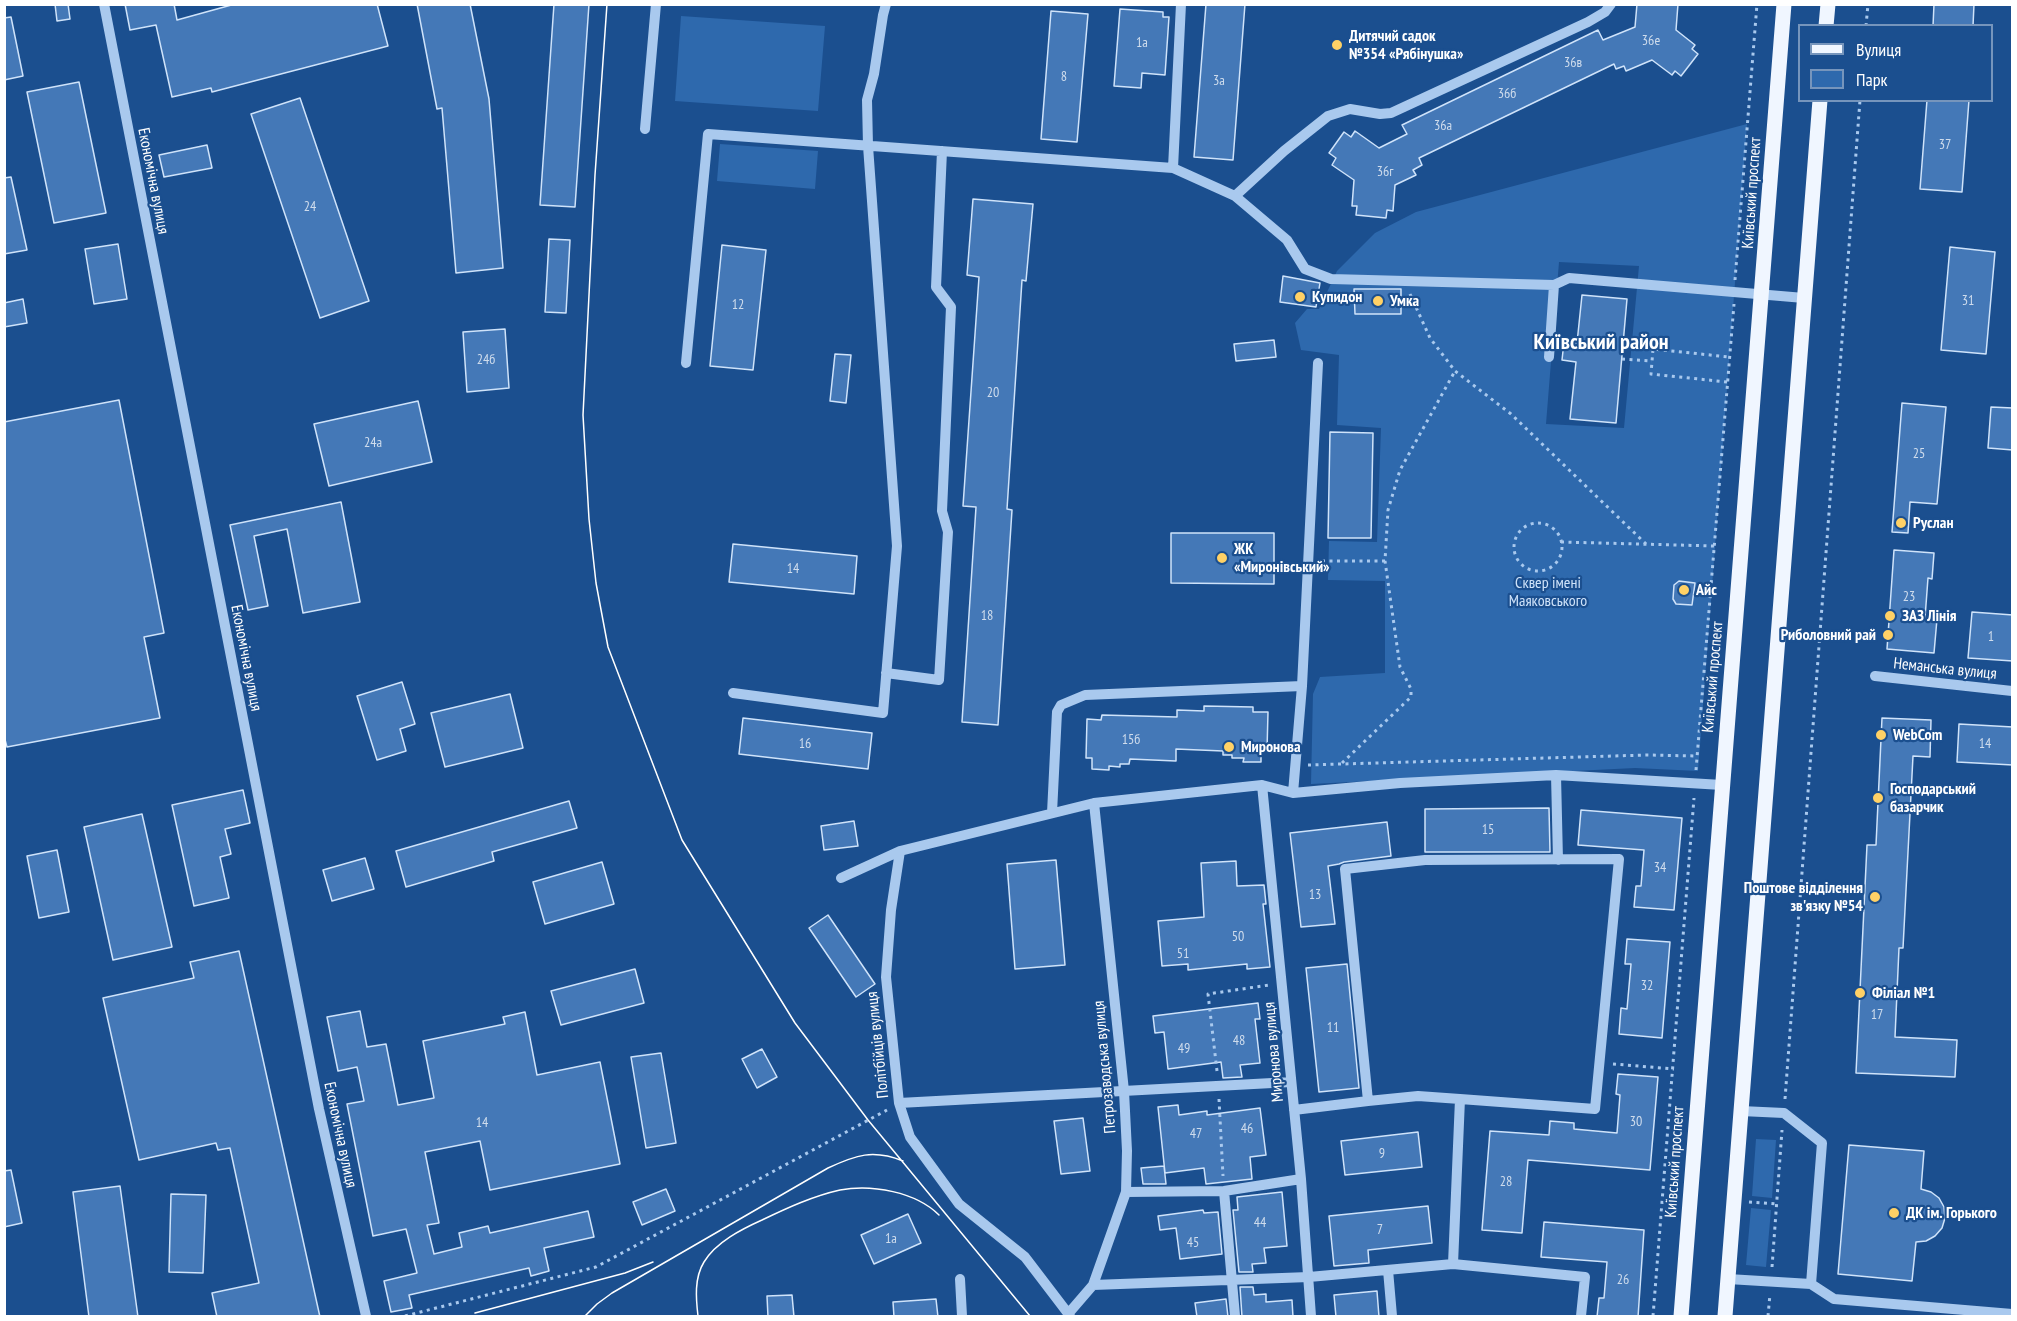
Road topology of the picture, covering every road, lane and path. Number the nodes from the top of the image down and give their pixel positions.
1 (104, 4) edge
2 (656, 4) edge
3 (886, 4) edge
4 (1181, 4) edge
5 (1611, 4) edge
6 (1757, 4) edge
7 (1784, 4) edge
8 (1828, 4) edge
9 (1868, 4) edge
10 (1826, 24) edge
11 (1866, 24) edge
12 (1820, 102) edge
13 (1860, 102) edge
14 (645, 129) dead end
15 (868, 146) junction
16 (942, 151) junction
17 (1173, 168) junction
18 (1235, 196) junction
19 (1404, 280) junction
20 (1554, 285) junction
21 (1735, 291) junction
22 (1762, 294) junction
23 (1804, 298) junction
24 (1549, 357) dead end
25 (1729, 357) junction
26 (1622, 359) dead end
27 (1652, 361) junction
28 (686, 363) dead end
29 (1318, 363) dead end
30 (1455, 371) junction
31 (1727, 382) junction
32 (1561, 542) junction
33 (1647, 544) junction
34 (1714, 546) junction
35 (1309, 560) junction
36 (1385, 561) junction
37 (886, 673) junction
38 (1875, 676) dead end
39 (1302, 686) junction
40 (2013, 691) edge
41 (733, 693) dead end
42 (1698, 756) junction
43 (1342, 764) junction
44 (1294, 766) junction
45 (1556, 776) junction
46 (1695, 784) junction
47 (1262, 785) junction
48 (1722, 785) junction
49 (1293, 793) junction
50 (1094, 803) junction
51 (1052, 813) junction
52 (900, 851) junction
53 (1558, 860) junction
54 (841, 878) dead end
55 (1283, 983) junction
56 (1599, 1063) junction
57 (1674, 1069) junction
58 (1291, 1082) junction
59 (1219, 1086) junction
60 (1124, 1091) junction
61 (1460, 1099) junction
62 (1368, 1101) junction
63 (899, 1103) junction
64 (1294, 1110) junction
65 (1741, 1111) junction
66 (1784, 1113) junction
67 (1301, 1179) junction
68 (1224, 1191) junction
69 (1126, 1192) junction
70 (1453, 1264) junction
71 (1388, 1270) junction
72 (1309, 1277) junction
73 (960, 1279) dead end
74 (1728, 1279) junction
75 (1232, 1280) junction
76 (1771, 1282) junction
77 (1811, 1284) junction
78 (1093, 1285) junction
79 (2013, 1314) edge
80 (1069, 1315) edge
81 (366, 1317) edge
82 (405, 1317) edge
83 (962, 1317) edge
84 (1235, 1317) edge
85 (1311, 1317) edge
86 (1392, 1317) edge
87 (1581, 1317) edge
88 (1653, 1317) edge
89 (1681, 1317) edge
90 (1725, 1317) edge
91 (1768, 1317) edge

1 - 81 street, Економічна вулиця
2 - 14 street
3 - 15 street
4 - 17 street
5 - 18 street
6 - 21 path
7 - 22 main road, Київський проспект
8 - 10 main road
9 - 11 path
12 - 23 main road
13 - 66 path
15 - 16 street
15 - 28 street
15 - 37 street
16 - 17 street
16 - 37 street
17 - 18 street
18 - 19 street
19 - 20 street
19 - 30 path
20 - 21 street
20 - 24 street
21 - 22 street
21 - 25 path
22 - 23 street
22 - 48 main road, Київський проспект
23 - 65 main road
25 - 27 path
25 - 31 path
26 - 27 path
27 - 31 path
29 - 35 street
30 - 33 path
30 - 36 path
31 - 34 path
32 - 32 path
32 - 33 path
33 - 34 path
34 - 42 path
35 - 36 path
35 - 39 street
36 - 43 path
37 - 41 street
38 - 40 street, Неманська вулиця
39 - 44 street
39 - 51 street
42 - 43 path
42 - 46 path
43 - 44 path
44 - 49 street
45 - 46 street
45 - 49 street
45 - 53 street
46 - 48 street
46 - 57 path
47 - 49 street
47 - 50 street
47 - 55 street, Миронова вулиця
48 - 89 main road, Київський проспект
50 - 51 street
50 - 60 street, Петрозаводська вулиця
51 - 52 street
52 - 54 street
52 - 63 street, Політбійців вулиця
53 - 56 street
53 - 62 street
55 - 58 street, Миронова вулиця
55 - 59 path
56 - 57 path
56 - 61 street
57 - 88 path
58 - 59 street
58 - 64 street, Миронова вулиця
59 - 60 street
59 - 68 path
60 - 63 street
60 - 69 street, Петрозаводська вулиця
61 - 62 street
61 - 70 street
62 - 64 street
63 - 80 street, Політбійців вулиця
63 - 82 path
64 - 67 street, Миронова вулиця
65 - 66 street
65 - 74 main road
66 - 76 path
66 - 77 street
67 - 68 street
67 - 72 street, Миронова вулиця
68 - 69 street
68 - 75 street
69 - 78 street, Петрозаводська вулиця
70 - 71 street
70 - 87 street
71 - 72 street
71 - 86 street
72 - 75 street
72 - 85 street, Миронова вулиця
73 - 83 street
74 - 76 street
74 - 90 main road
75 - 78 street
75 - 84 street
76 - 77 street
76 - 91 path
77 - 79 street
78 - 80 street, Петрозаводська вулиця

